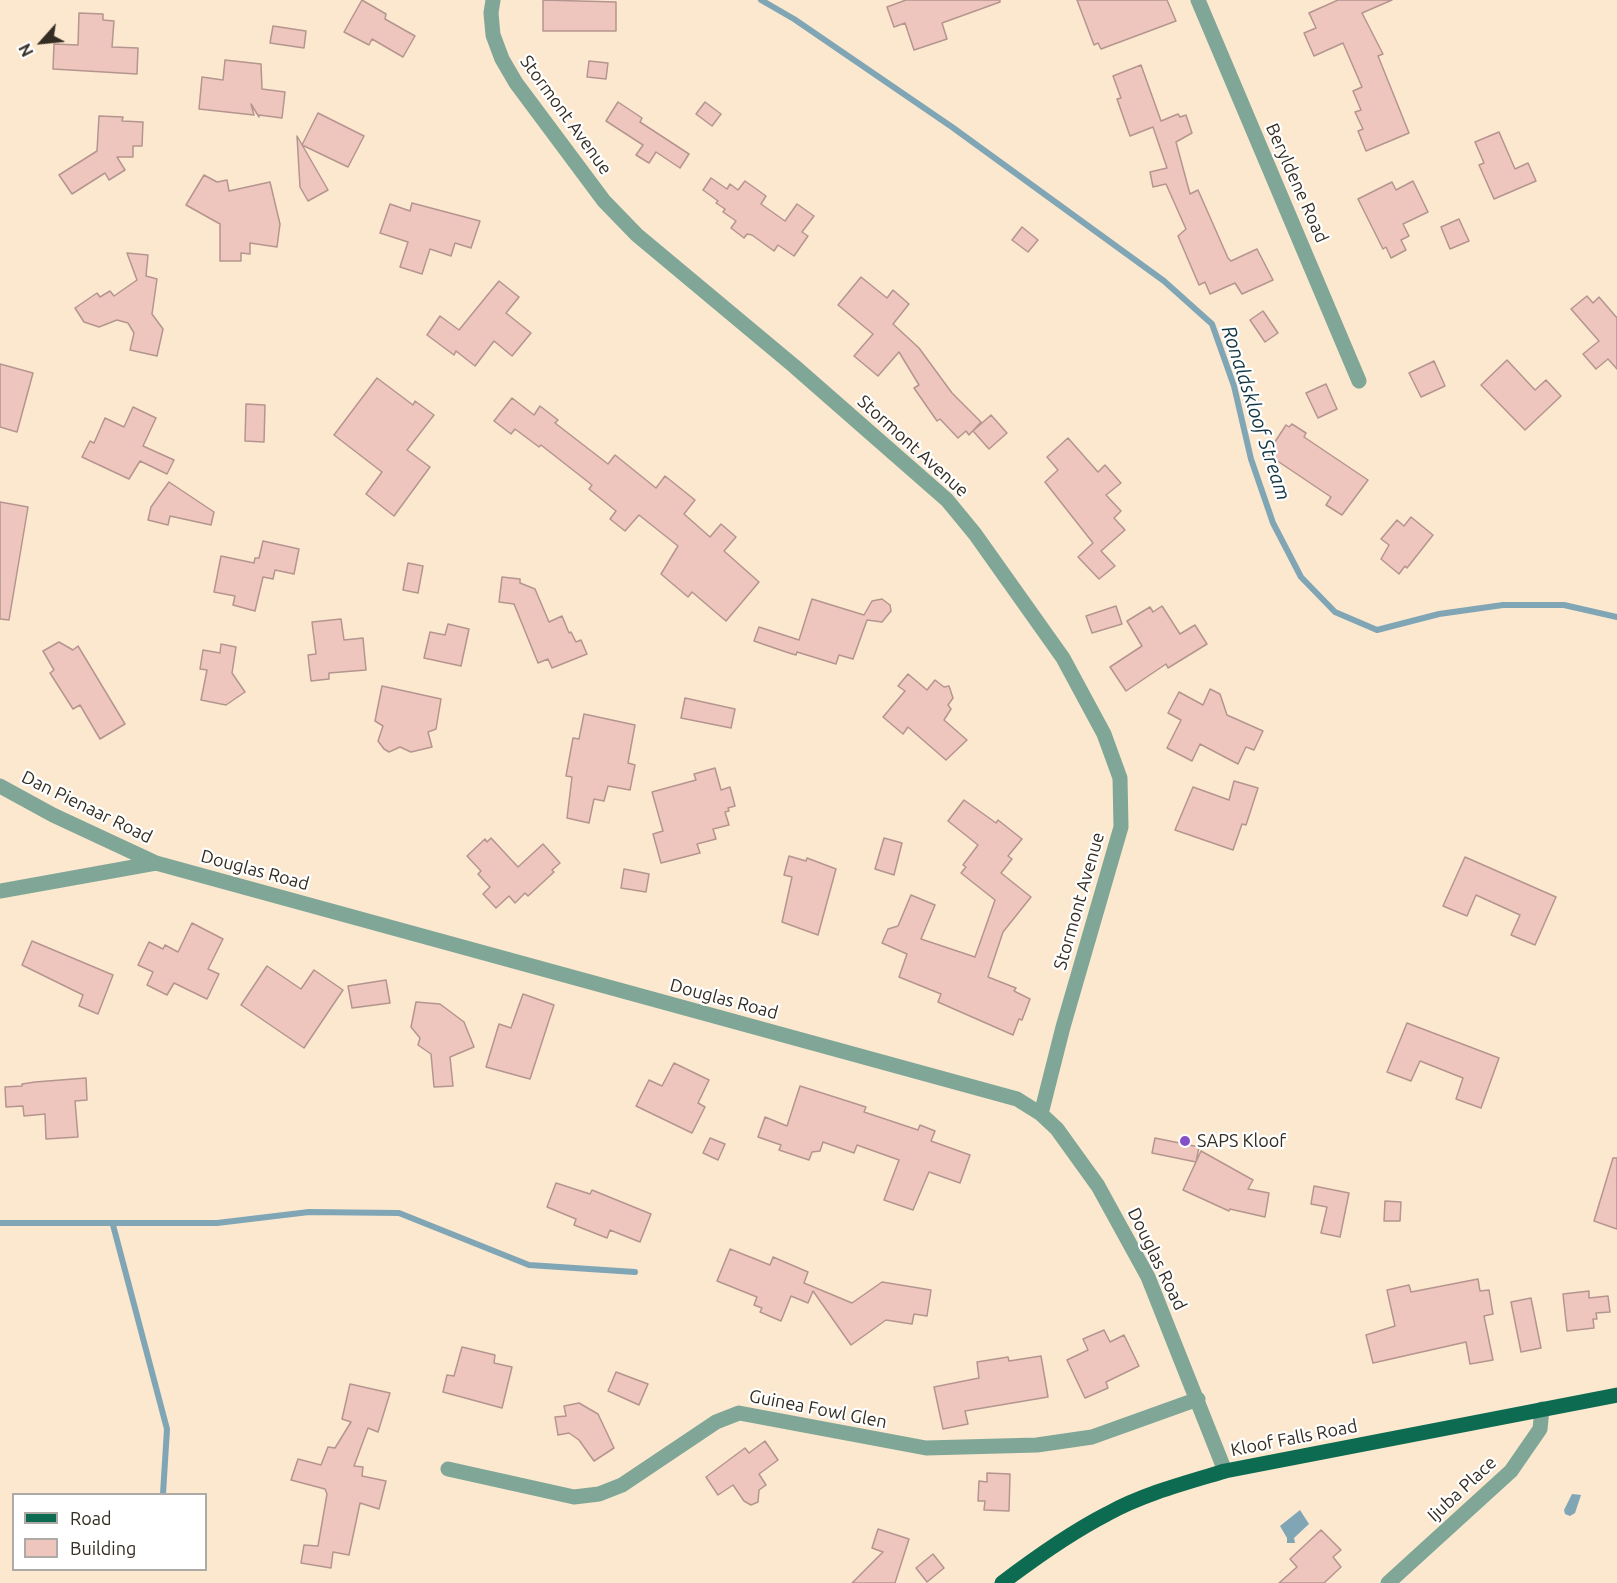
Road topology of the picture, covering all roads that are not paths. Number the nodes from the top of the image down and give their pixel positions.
1 (493, 0) edge
2 (1198, 0) edge
3 (1359, 381) dead end
4 (0, 786) edge
5 (156, 863) junction
6 (0, 891) edge
7 (1041, 1114) junction
8 (1617, 1395) edge
9 (1198, 1399) junction
10 (1542, 1409) junction
11 (448, 1470) dead end
12 (1225, 1471) junction
13 (1002, 1583) edge
14 (1388, 1583) edge

1 - 7 street, Stormont Avenue
2 - 3 street, Beryldene Road
4 - 5 street, Dan Pienaar Road
5 - 6 street, Douglas Road
5 - 7 street, Douglas Road
7 - 9 street, Douglas Road
8 - 10 main road, Kloof Falls Road
9 - 11 street, Guinea Fowl Glen
9 - 12 street, Douglas Road
10 - 12 main road, Kloof Falls Road
10 - 14 street, Ijuba Place
12 - 13 main road, Kloof Falls Road

